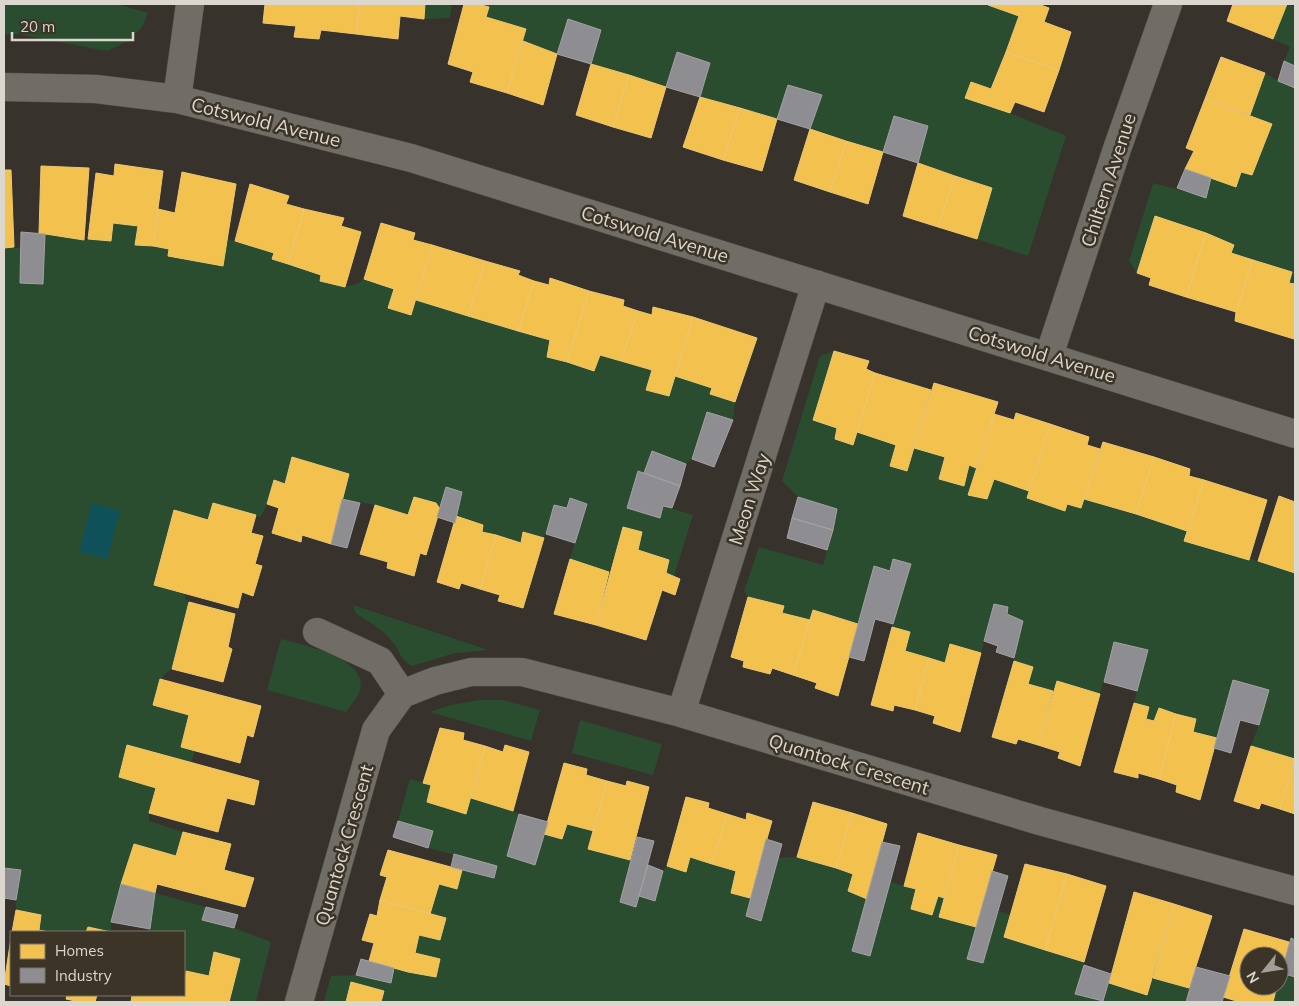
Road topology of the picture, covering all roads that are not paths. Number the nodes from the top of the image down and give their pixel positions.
1 (190, 4) edge
2 (1168, 4) edge
3 (4, 87) edge
4 (177, 99) junction
5 (816, 284) junction
6 (1049, 356) junction
7 (1295, 434) edge
8 (316, 632) dead end
9 (402, 694) junction
10 (681, 713) junction
11 (1295, 891) edge
12 (299, 1002) edge

1 - 4 street
2 - 6 street, Chiltern Avenue
3 - 4 street, Cotswold Avenue
4 - 5 street, Cotswold Avenue
5 - 6 street, Cotswold Avenue
5 - 10 street, Meon Way
6 - 7 street, Cotswold Avenue
8 - 9 street
9 - 10 street, Quantock Crescent
9 - 12 street, Quantock Crescent
10 - 11 street, Quantock Crescent

